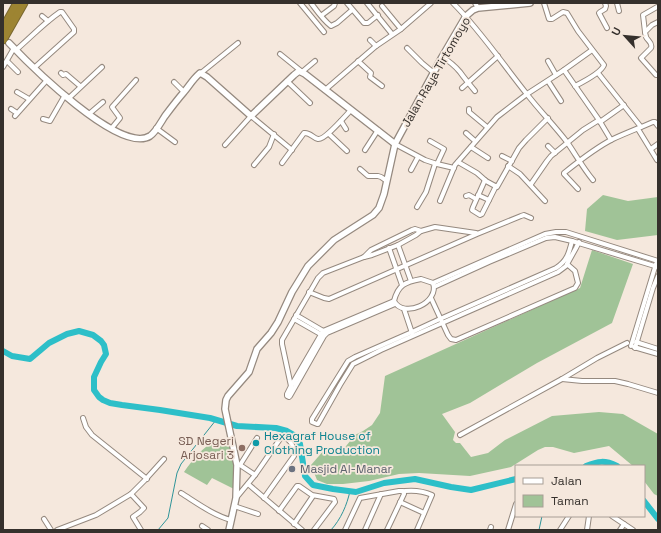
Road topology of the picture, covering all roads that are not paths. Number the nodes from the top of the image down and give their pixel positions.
1 (17, 3) edge
2 (24, 3) edge
3 (300, 3) edge
4 (311, 3) edge
5 (335, 3) edge
6 (347, 3) edge
7 (367, 3) edge
8 (432, 3) edge
9 (453, 3) edge
10 (530, 3) edge
11 (544, 3) edge
12 (606, 3) edge
13 (617, 3) edge
14 (382, 6) dead end
15 (477, 6) edge
16 (656, 6) edge
17 (352, 10) junction
18 (619, 11) dead end
19 (467, 14) junction
20 (378, 15) junction
21 (42, 16) dead end
22 (322, 17) junction
23 (48, 21) junction
24 (658, 22) edge
25 (317, 23) junction
26 (3, 28) edge
27 (607, 28) dead end
28 (401, 29) junction
29 (324, 32) dead end
30 (645, 32) junction
31 (392, 34) junction
32 (370, 40) dead end
33 (6, 42) edge
34 (238, 43) dead end
35 (376, 46) junction
36 (407, 48) dead end
37 (15, 49) junction
38 (592, 50) junction
39 (280, 54) dead end
40 (498, 56) junction
41 (442, 57) junction
42 (6, 61) junction
43 (315, 61) dead end
44 (358, 61) junction
45 (548, 61) dead end
46 (3, 67) edge
47 (102, 67) dead end
48 (34, 68) junction
49 (564, 70) junction
50 (18, 72) dead end
51 (302, 72) junction
52 (61, 73) dead end
53 (201, 73) junction
54 (434, 73) junction
55 (598, 73) junction
56 (556, 75) junction
57 (658, 75) edge
58 (47, 80) junction
59 (136, 80) dead end
60 (287, 81) junction
61 (548, 81) junction
62 (174, 82) dead end
63 (468, 83) junction
64 (80, 86) junction
65 (382, 86) dead end
66 (575, 86) junction
67 (462, 88) dead end
68 (325, 90) junction
69 (475, 91) dead end
70 (17, 92) dead end
71 (184, 92) junction
72 (527, 94) junction
73 (67, 97) junction
74 (30, 100) junction
75 (561, 101) dead end
76 (102, 102) dead end
77 (310, 103) dead end
78 (624, 105) junction
79 (11, 109) dead end
80 (469, 109) dead end
81 (351, 110) junction
82 (89, 114) junction
83 (251, 116) junction
84 (548, 118) junction
85 (43, 119) dead end
86 (341, 121) junction
87 (599, 121) junction
88 (658, 126) edge
89 (487, 127) junction
90 (156, 128) junction
91 (639, 128) junction
92 (111, 129) junction
93 (346, 129) dead end
94 (378, 130) junction
95 (274, 134) junction
96 (329, 134) junction
97 (466, 134) dead end
98 (611, 140) junction
99 (430, 141) dead end
100 (475, 141) junction
101 (175, 142) dead end
102 (567, 143) junction
103 (395, 144) junction
104 (658, 144) edge
105 (225, 145) dead end
106 (548, 146) dead end
107 (471, 147) junction
108 (651, 149) junction
109 (292, 150) junction
110 (365, 150) dead end
111 (347, 151) dead end
112 (555, 153) junction
113 (502, 156) dead end
114 (418, 157) junction
115 (488, 158) dead end
116 (657, 160) edge
117 (512, 161) junction
118 (579, 161) junction
119 (458, 162) junction
120 (282, 163) dead end
121 (436, 164) junction
122 (254, 165) dead end
123 (508, 166) junction
124 (454, 168) junction
125 (360, 170) dead end
126 (411, 170) dead end
127 (485, 180) junction
128 (593, 180) dead end
129 (387, 181) junction
130 (531, 184) junction
131 (496, 186) junction
132 (578, 189) dead end
133 (466, 196) dead end
134 (477, 197) junction
135 (489, 200) junction
136 (440, 201) dead end
137 (545, 201) dead end
138 (418, 207) dead end
139 (531, 218) dead end
140 (421, 231) junction
141 (477, 234) junction
142 (545, 236) junction
143 (572, 241) junction
144 (579, 242) junction
145 (398, 244) junction
146 (389, 248) junction
147 (621, 250) junction
148 (620, 255) junction
149 (364, 257) junction
150 (657, 261) edge
151 (568, 264) junction
152 (405, 265) junction
153 (657, 266) edge
154 (397, 269) junction
155 (557, 270) junction
156 (658, 276) edge
157 (411, 281) junction
158 (402, 285) junction
159 (433, 285) junction
160 (309, 292) junction
161 (502, 294) junction
162 (431, 298) junction
163 (394, 303) junction
164 (404, 309) junction
165 (295, 317) junction
166 (440, 319) junction
167 (442, 323) junction
168 (324, 334) junction
169 (413, 334) junction
170 (635, 342) junction
171 (627, 343) junction
172 (633, 347) junction
173 (658, 349) edge
174 (658, 354) edge
175 (308, 359) junction
176 (348, 361) junction
177 (353, 364) junction
178 (298, 374) junction
179 (289, 376) junction
180 (562, 379) junction
181 (291, 386) junction
182 (658, 393) edge
183 (83, 418) dead end
184 (460, 435) dead end
185 (257, 438) dead end
186 (164, 459) dead end
187 (239, 465) junction
188 (254, 475) junction
189 (147, 479) junction
190 (248, 484) junction
191 (181, 493) dead end
192 (404, 493) junction
193 (131, 494) junction
194 (380, 494) junction
195 (313, 496) junction
196 (236, 498) junction
197 (264, 498) junction
198 (400, 502) junction
199 (234, 506) junction
200 (515, 507) edge
201 (279, 511) junction
202 (424, 513) junction
203 (258, 514) dead end
204 (568, 517) edge
205 (589, 517) edge
206 (614, 517) edge
207 (44, 519) dead end
208 (231, 520) junction
209 (624, 524) junction
210 (202, 526) dead end
211 (297, 528) edge
212 (63, 529) edge
213 (51, 530) edge
214 (57, 530) edge
215 (141, 530) edge
216 (208, 530) edge
217 (229, 530) edge
218 (314, 530) edge
219 (345, 530) edge
220 (364, 530) edge
221 (388, 530) edge
222 (417, 530) edge
223 (508, 530) edge
224 (560, 530) edge
225 (587, 530) edge
226 (620, 530) edge
227 (633, 530) edge

1 - 26 highway
2 - 33 highway
3 - 25 street
4 - 22 street
5 - 22 street
6 - 17 street
7 - 20 street
8 - 28 street
9 - 19 street
10 - 15 street, Jalan Raya Tirtomoyo
11 - 38 street
12 - 27 street
13 - 18 street
14 - 28 street
15 - 19 street, Jalan Raya Tirtomoyo
16 - 30 street
17 - 20 street
17 - 22 street
19 - 40 street
19 - 41 street, Jalan Raya Tirtomoyo
20 - 31 street
21 - 23 street
22 - 25 street
23 - 37 street
23 - 48 street
24 - 30 street
25 - 29 street
28 - 31 street
30 - 57 street
31 - 35 street
32 - 35 street
33 - 37 street
34 - 53 street
35 - 44 street
36 - 54 street
37 - 42 street
37 - 48 street
38 - 49 street
38 - 55 street
39 - 51 street
40 - 63 street
40 - 72 street
41 - 54 street, Jalan Raya Tirtomoyo
41 - 63 street
42 - 46 street
42 - 50 street
43 - 51 street
44 - 65 street
44 - 68 street
45 - 56 street
47 - 64 street
48 - 58 street
49 - 56 street
49 - 66 street
51 - 60 street
51 - 68 street
52 - 64 street
53 - 71 street
53 - 83 street
54 - 103 street, Jalan Raya Tirtomoyo
55 - 66 street
55 - 78 street
56 - 61 street
58 - 73 street
58 - 74 street
59 - 92 street
60 - 77 street
60 - 83 street
61 - 72 street
61 - 75 street
62 - 71 street
63 - 67 street
63 - 69 street
64 - 73 street
66 - 87 street
68 - 81 street
70 - 74 street
71 - 90 street
72 - 84 street
72 - 89 street
73 - 82 street
73 - 85 street
74 - 79 street
76 - 82 street
78 - 87 street
78 - 91 street
80 - 89 street
81 - 86 street
81 - 94 street
82 - 92 street
83 - 95 street
83 - 105 street
84 - 102 street
84 - 117 street
86 - 93 street
86 - 96 street
87 - 98 street
87 - 102 street
88 - 91 street
89 - 100 street
90 - 92 street
90 - 101 street
91 - 98 street
91 - 108 street
94 - 103 street
94 - 110 street
95 - 109 street
95 - 122 street
96 - 109 street
96 - 111 street
97 - 100 street
98 - 118 street
99 - 121 street
100 - 107 street
102 - 112 street
102 - 118 street
103 - 114 street
103 - 129 street, Jalan Raya Tirtomoyo
104 - 108 street
106 - 112 street
107 - 115 street
107 - 119 street
108 - 116 street
109 - 120 street
112 - 130 street
113 - 117 street
114 - 121 street
114 - 126 street
117 - 123 street
118 - 128 street
118 - 132 street
119 - 124 street
119 - 127 street
121 - 124 street
121 - 138 street
123 - 130 street
123 - 131 street
124 - 136 street
125 - 129 street
127 - 131 street
127 - 134 street
129 - 187 street, Jalan Raya Tirtomoyo
130 - 137 street
131 - 135 street
133 - 134 street
134 - 135 street
134 - 135 street
139 - 141 street
140 - 141 street
140 - 145 street
140 - 149 street
141 - 152 street
142 - 143 street
142 - 147 street
142 - 159 street
143 - 144 street
143 - 155 street
144 - 148 street
144 - 151 street
145 - 146 street
145 - 152 street
146 - 149 street
146 - 154 street
147 - 148 street
147 - 150 street
148 - 153 street
149 - 160 street
150 - 153 street
151 - 155 street
151 - 167 street
152 - 154 street
152 - 157 street
153 - 170 street
154 - 158 street
154 - 160 street
155 - 161 street
156 - 170 street
157 - 158 street
157 - 159 street
158 - 163 street
159 - 162 street
160 - 165 street
161 - 166 street
161 - 167 street
162 - 164 street
162 - 166 street
163 - 164 street
163 - 168 street
164 - 169 street
165 - 168 street
165 - 179 street
166 - 167 street
166 - 169 street
167 - 169 street
168 - 175 street
169 - 176 street
169 - 177 street
170 - 171 street
170 - 172 street
170 - 173 street
171 - 172 street
171 - 180 street
172 - 174 street
175 - 178 street
175 - 181 street
176 - 177 street
176 - 177 street
178 - 179 street
178 - 181 street
179 - 181 street
180 - 182 street
180 - 184 street
183 - 189 street
185 - 187 street
186 - 189 street
187 - 188 street
187 - 196 street
188 - 190 street
188 - 197 street
189 - 193 street
190 - 196 street
190 - 197 street
191 - 208 street
192 - 194 street
192 - 198 street
192 - 202 street
193 - 212 street
193 - 215 street
194 - 219 street
194 - 220 street
195 - 201 street
195 - 211 street
195 - 218 street
196 - 199 street
197 - 201 street
198 - 202 street
198 - 221 street
199 - 203 street
199 - 208 street
200 - 223 street
201 - 211 street
202 - 222 street
204 - 224 street
205 - 225 street
206 - 209 street
207 - 213 street
208 - 217 street
209 - 226 street
209 - 227 street
210 - 216 street
212 - 214 street

